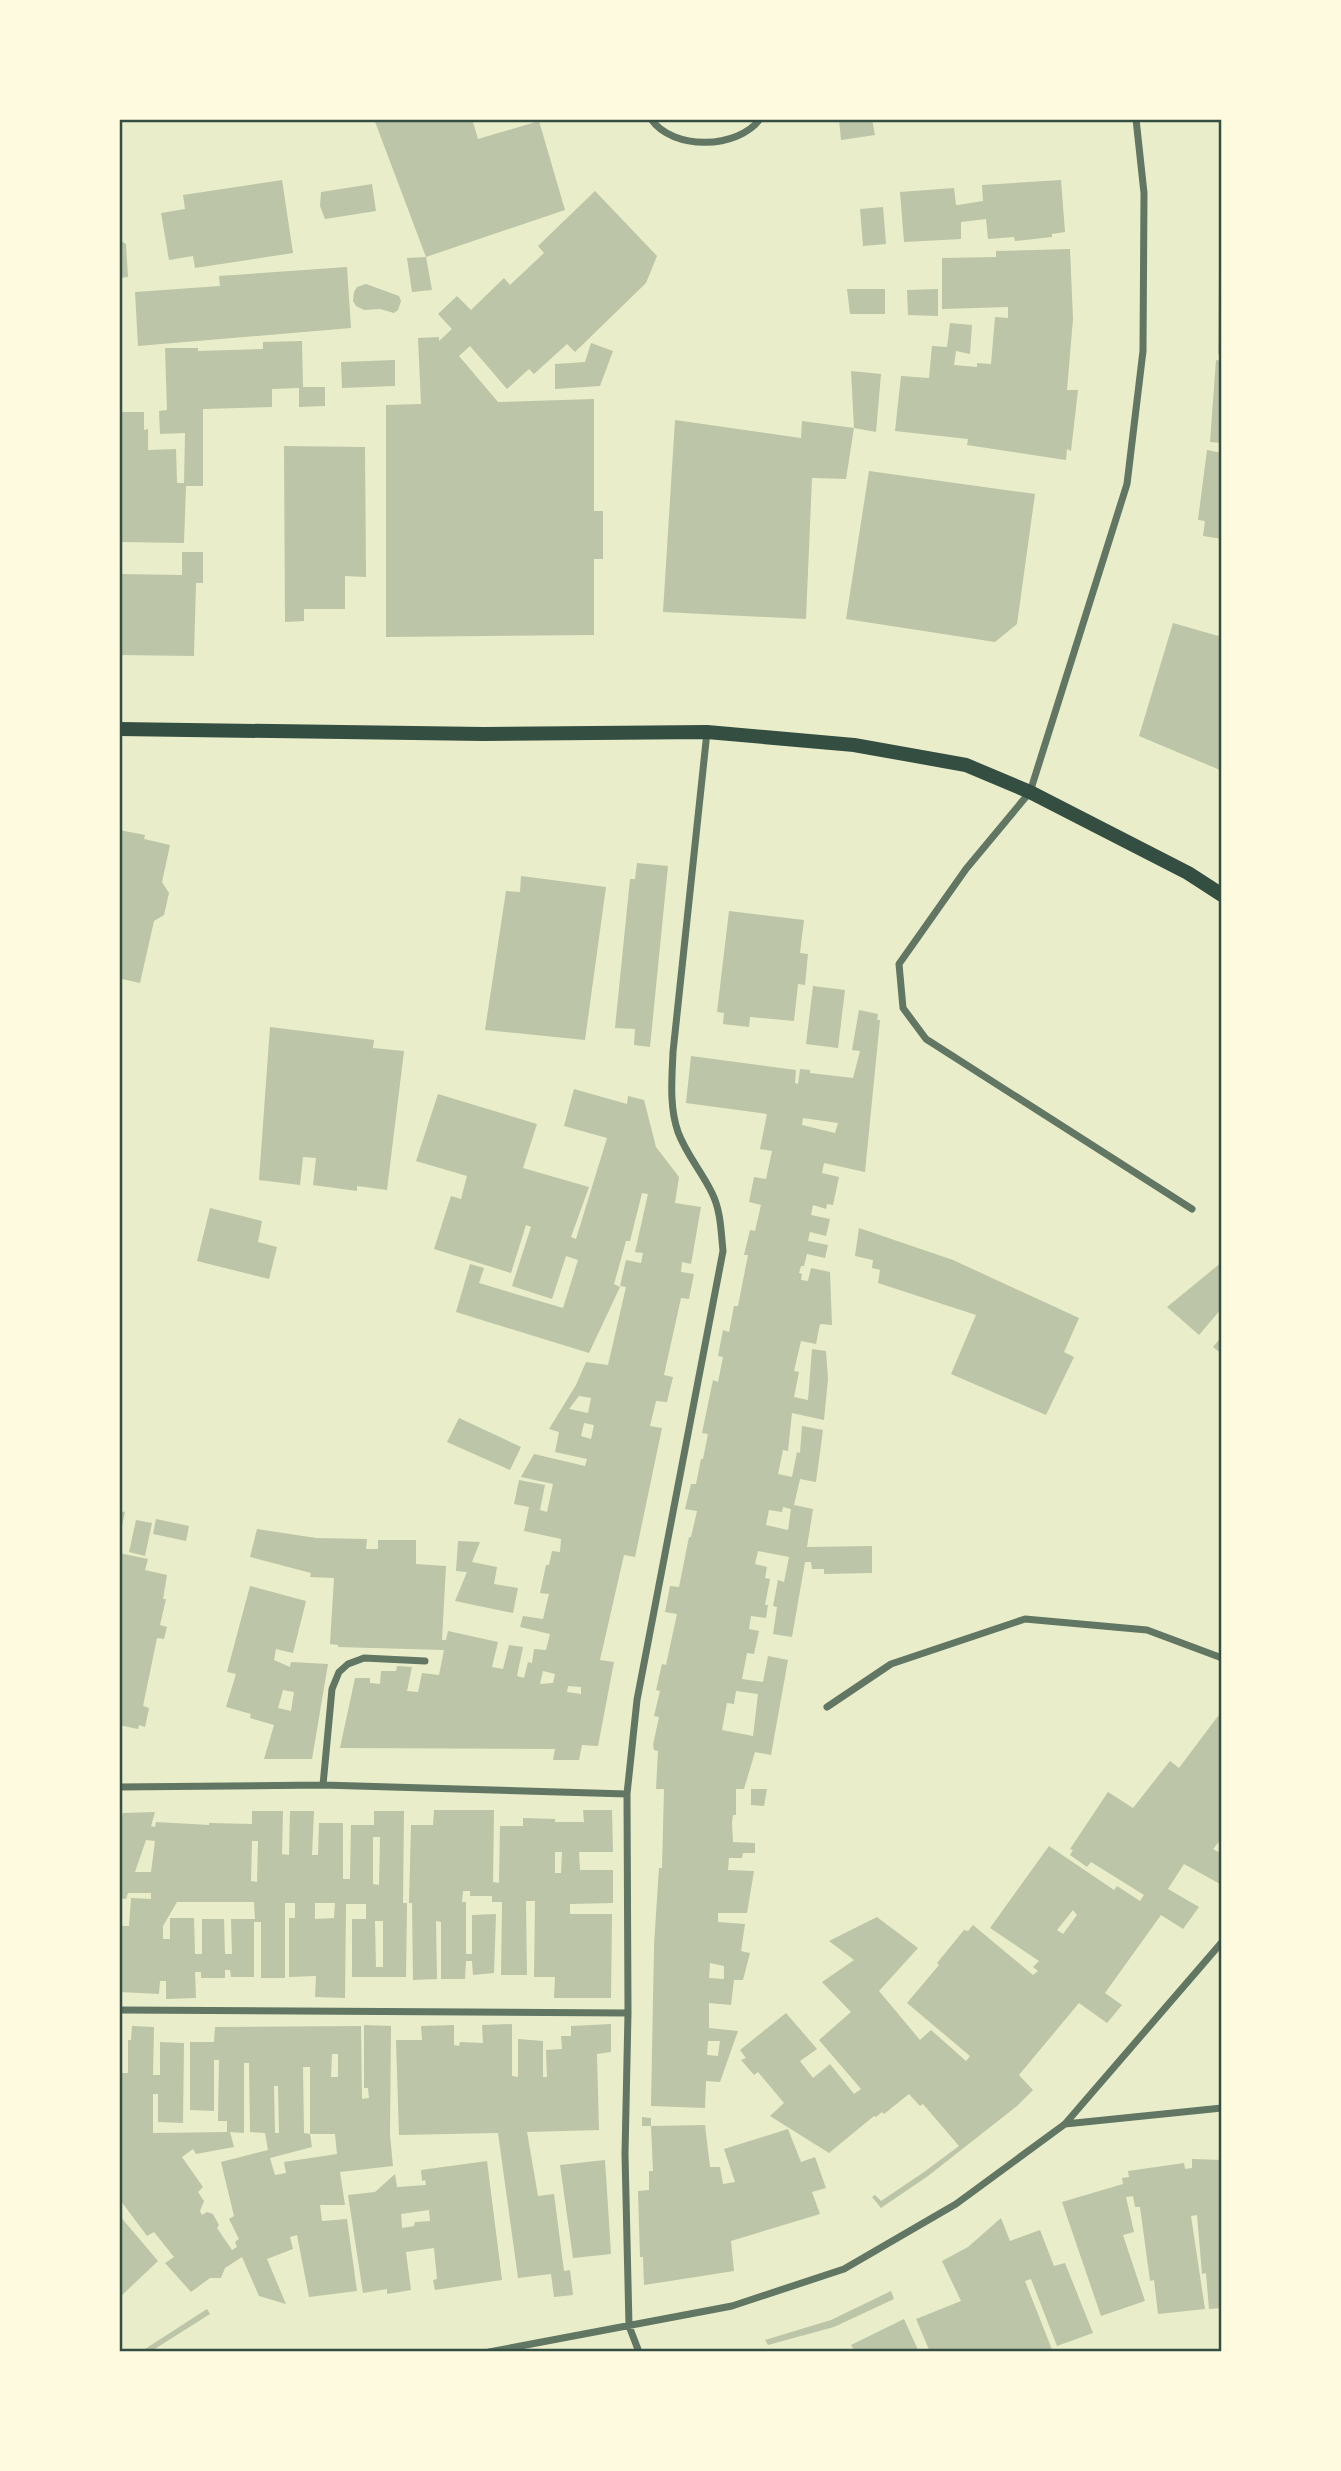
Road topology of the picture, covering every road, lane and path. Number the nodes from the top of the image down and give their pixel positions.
1 (651, 119) edge
2 (760, 119) edge
3 (1136, 119) edge
4 (119, 730) edge
5 (707, 732) junction
6 (1030, 792) junction
7 (1222, 895) edge
8 (1192, 1209) dead end
9 (1222, 1658) edge
10 (425, 1661) dead end
11 (827, 1707) dead end
12 (323, 1785) junction
13 (119, 1787) edge
14 (627, 1794) junction
15 (1222, 1941) edge
16 (119, 2010) edge
17 (628, 2013) junction
18 (1222, 2109) edge
19 (1065, 2124) junction
20 (629, 2326) junction
21 (489, 2352) edge
22 (639, 2352) edge

1 - 2 street
3 - 6 street
4 - 5 main road
5 - 6 main road
5 - 14 street
6 - 7 main road
6 - 8 street
9 - 11 street
10 - 12 street
12 - 13 street
12 - 14 street
14 - 17 street
15 - 19 street
16 - 17 street
17 - 20 street
18 - 19 street
19 - 20 street
20 - 21 street
20 - 22 street

